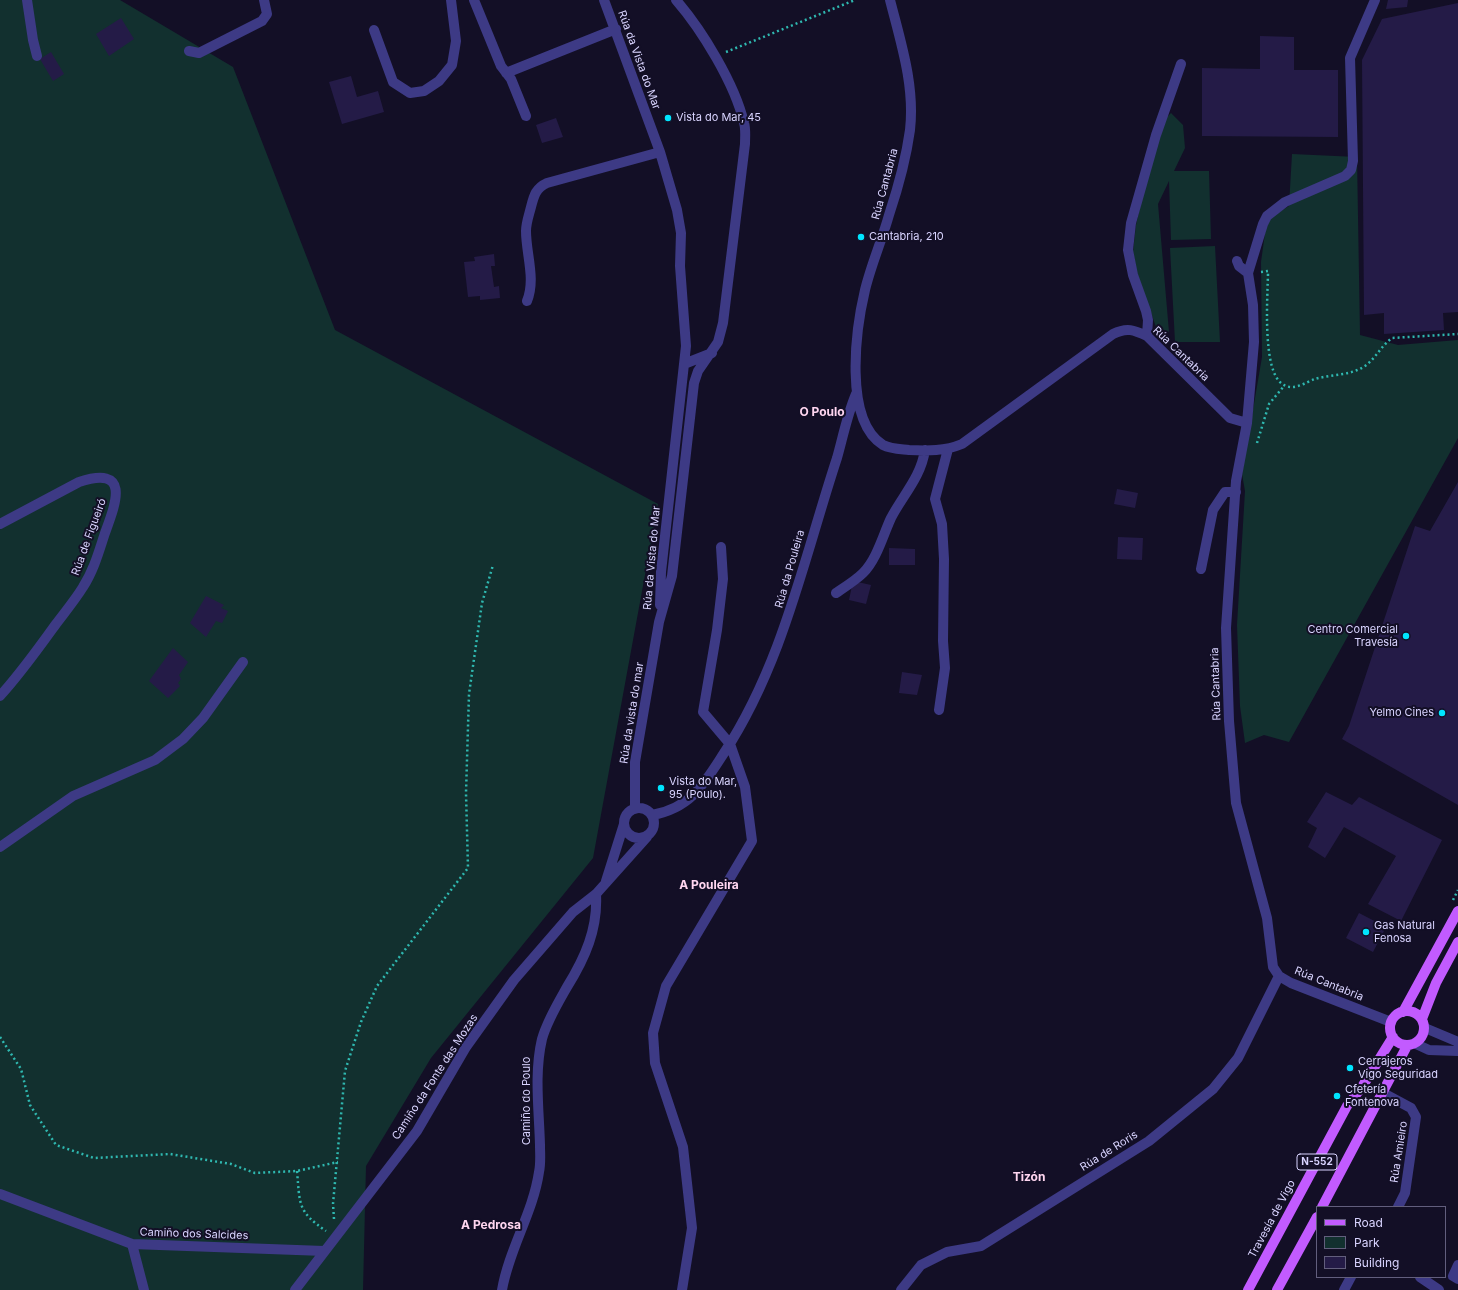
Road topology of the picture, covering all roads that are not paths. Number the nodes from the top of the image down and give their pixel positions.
1 (27, 0) edge
2 (264, 0) edge
3 (451, 0) edge
4 (474, 0) edge
5 (604, 0) edge
6 (676, 0) edge
7 (890, 0) edge
8 (1375, 0) edge
9 (616, 29) junction
10 (374, 30) dead end
11 (189, 51) dead end
12 (37, 56) dead end
13 (1181, 64) dead end
14 (506, 73) junction
15 (526, 116) dead end
16 (660, 152) junction
17 (1237, 261) dead end
18 (1248, 273) junction
19 (527, 301) dead end
20 (1147, 336) junction
21 (712, 353) junction
22 (684, 364) junction
23 (856, 394) junction
24 (1247, 423) junction
25 (925, 450) junction
26 (948, 450) junction
27 (1236, 492) junction
28 (0, 524) edge
29 (721, 547) dead end
30 (1201, 569) dead end
31 (836, 593) dead end
32 (659, 622) junction
33 (243, 662) dead end
34 (0, 696) edge
35 (939, 710) dead end
36 (730, 744) junction
37 (635, 809) junction
38 (652, 815) junction
39 (624, 824) junction
40 (647, 836) junction
41 (0, 847) edge
42 (604, 884) junction
43 (596, 894) junction
44 (1458, 911) edge
45 (1458, 942) edge
46 (1280, 976) junction
47 (1404, 1012) junction
48 (1391, 1022) junction
49 (1423, 1023) junction
50 (1392, 1037) junction
51 (1458, 1042) edge
52 (1412, 1045) junction
53 (1458, 1051) edge
54 (1383, 1093) junction
55 (0, 1194) edge
56 (1323, 1206) edge
57 (1398, 1206) edge
58 (1316, 1219) edge
59 (132, 1244) junction
60 (324, 1251) junction
61 (1458, 1265) edge
62 (1350, 1278) edge
63 (1421, 1278) edge
64 (1458, 1279) edge
65 (144, 1290) edge
66 (295, 1290) edge
67 (502, 1290) edge
68 (682, 1290) edge
69 (901, 1290) edge
70 (1248, 1290) edge
71 (1277, 1290) edge
72 (1344, 1290) edge
73 (1439, 1290) edge

1 - 12 street
2 - 11 street
3 - 10 street
4 - 14 street
5 - 9 street, Rúa da Vista do Mar
6 - 21 street, Rúa da Vista do Mar
7 - 23 street, Rúa Cantabria
8 - 18 street
9 - 14 street
9 - 16 street, Rúa da Vista do Mar
13 - 20 street
14 - 15 street
16 - 19 street
16 - 22 street, Rúa da Vista do Mar
17 - 18 street
18 - 24 street
20 - 24 street, Rúa Cantabria
20 - 26 street, Rúa Cantabria
21 - 22 street
21 - 32 street, Rúa da Vista do Mar
22 - 32 street, Rúa da Vista do Mar
23 - 25 street, Rúa Cantabria
23 - 36 street, Rúa da Pouleira
24 - 27 street, Rúa Cantabria
25 - 26 street, Rúa Cantabria
25 - 31 street
26 - 35 street
27 - 30 street
27 - 46 street, Rúa Cantabria
28 - 34 street, Rúa de Figueiró
29 - 36 street
32 - 37 street, Rúa da vista do mar
33 - 41 street
36 - 38 street, Rúa da Pouleira
36 - 68 street
37 - 38 street
37 - 39 street
38 - 40 street
39 - 40 street
39 - 42 street, Camiño da Fonte das Mozas
40 - 42 street, Camiño da Fonte das Mozas
42 - 43 street, Camiño da Fonte das Mozas
43 - 60 street, Camiño da Fonte das Mozas
43 - 67 street, Camiño do Poulo
44 - 47 main road
45 - 49 main road, N-552
46 - 48 street, Rúa Cantabria
46 - 69 street, Rúa de Roris
47 - 48 main road
47 - 49 main road
48 - 50 main road
49 - 51 street
49 - 52 main road, N-552
50 - 52 main road
50 - 70 main road, Travesía de Vigo / N-552
52 - 53 street
52 - 54 main road, N-552
54 - 56 main road, N-552
54 - 57 street, Rúa Amieiro
55 - 59 street, Camiño dos Salcides
58 - 71 main road
59 - 60 street, Camiño dos Salcides
59 - 65 street
60 - 66 street, Camiño da Fonte das Mozas
61 - 64 street
62 - 72 street
63 - 73 street

